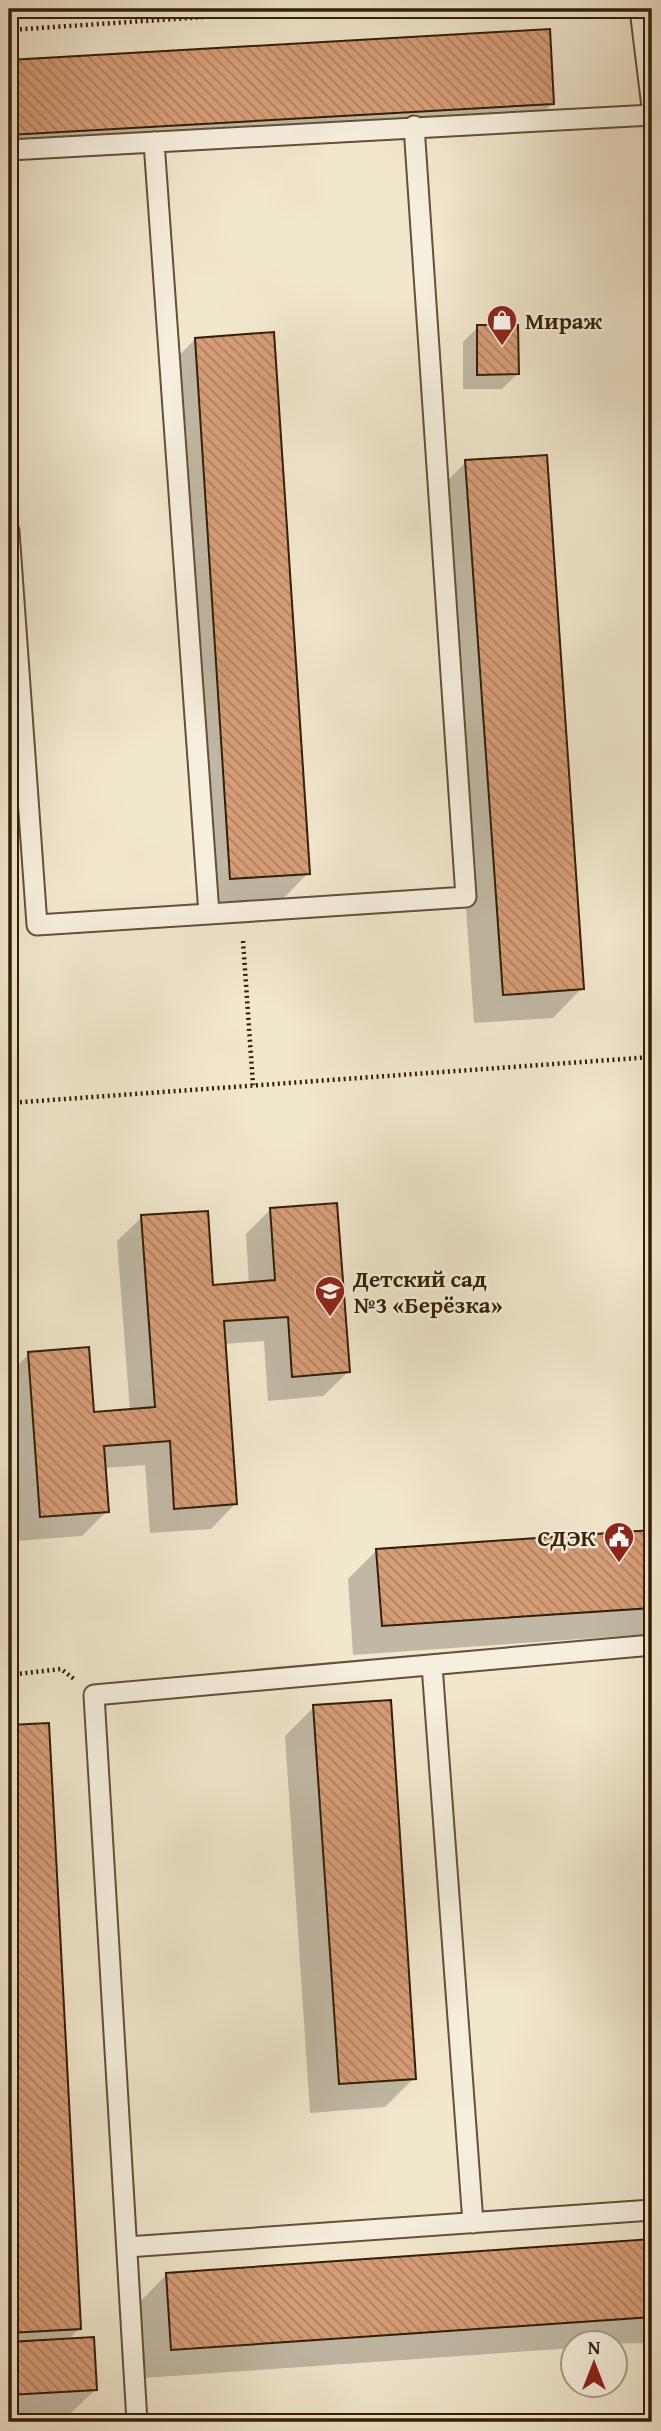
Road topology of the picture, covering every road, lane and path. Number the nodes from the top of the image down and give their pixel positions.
1 (325, 9) edge
2 (640, 9) edge
3 (9, 30) edge
4 (652, 107) edge
5 (652, 115) edge
6 (414, 126) junction
7 (154, 142) junction
8 (9, 150) edge
9 (9, 531) edge
10 (241, 912) junction
11 (209, 914) junction
12 (652, 1057) edge
13 (253, 1085) junction
14 (9, 1103) edge
15 (652, 1645) edge
16 (432, 1665) junction
17 (9, 1675) edge
18 (94, 1695) junction
19 (652, 2210) edge
20 (473, 2223) junction
21 (127, 2247) junction
22 (652, 2418) edge
23 (137, 2422) edge
24 (631, 2422) edge

1 - 3 path
2 - 4 lane
5 - 6 lane
6 - 7 lane
6 - 10 lane
7 - 8 lane
7 - 11 lane
9 - 11 lane
10 - 11 lane
10 - 13 path
12 - 13 path
13 - 14 path
15 - 16 lane
16 - 18 lane
16 - 20 lane
17 - 18 path
18 - 21 lane
19 - 20 lane
20 - 21 lane
21 - 23 lane
22 - 24 path

